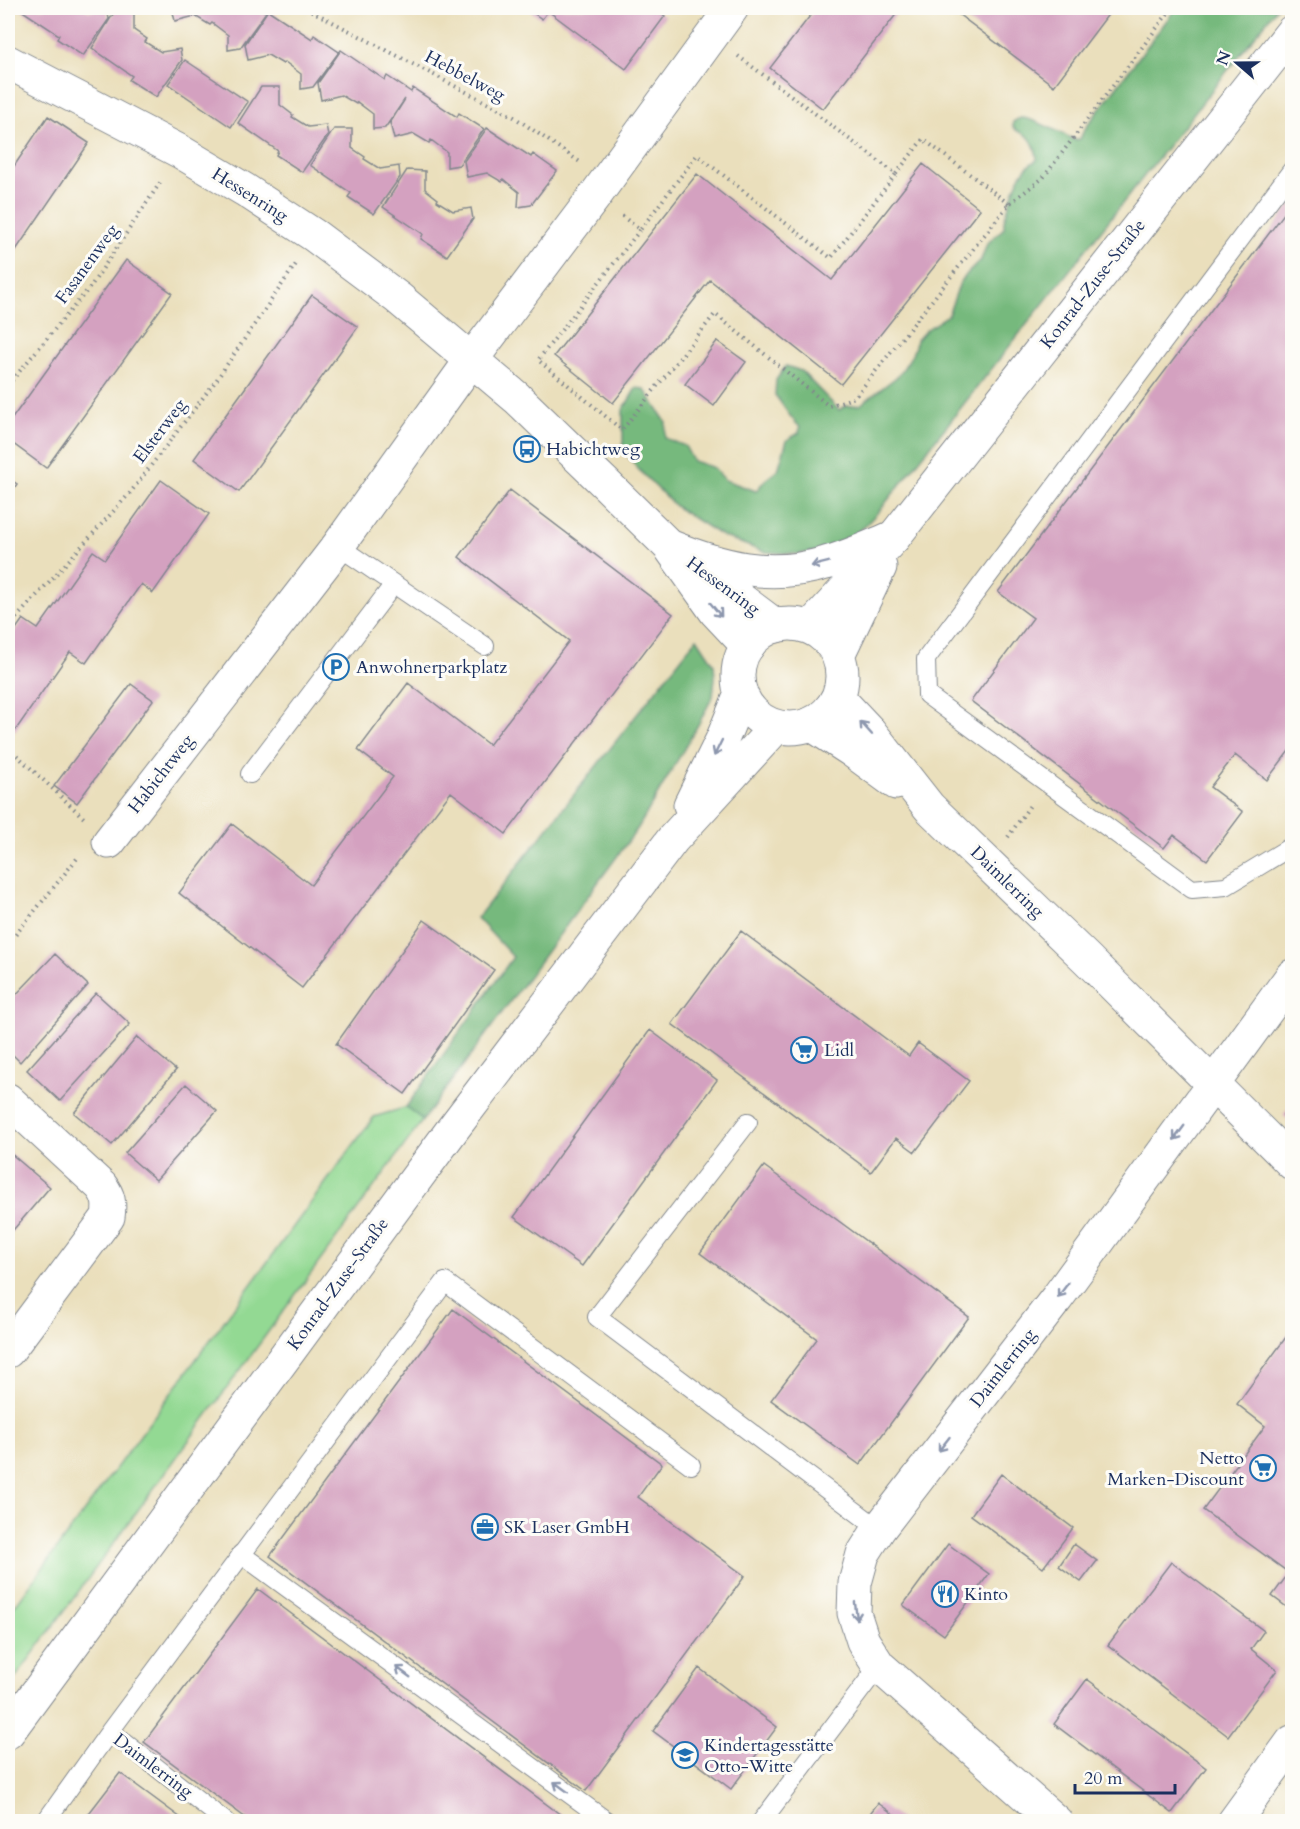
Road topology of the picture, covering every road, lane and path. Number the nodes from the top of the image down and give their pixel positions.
1 (306, 8) edge
2 (732, 8) edge
3 (1172, 8) edge
4 (1293, 32) edge
5 (711, 36) junction
6 (8, 62) edge
7 (182, 152) junction
8 (1293, 170) edge
9 (896, 174) junction
10 (600, 188) junction
11 (1009, 204) junction
12 (640, 230) junction
13 (315, 236) junction
14 (472, 359) junction
15 (8, 385) edge
16 (894, 537) junction
17 (338, 546) junction
18 (669, 546) junction
19 (394, 584) junction
20 (776, 626) junction
21 (8, 627) edge
22 (810, 628) junction
23 (485, 646) dead end
24 (748, 646) junction
25 (838, 655) junction
26 (741, 694) junction
27 (838, 698) junction
28 (811, 724) junction
29 (776, 727) junction
30 (8, 747) edge
31 (250, 774) dead end
32 (1046, 782) junction
33 (929, 807) junction
34 (104, 837) junction
35 (673, 839) junction
36 (1006, 840) dead end
37 (1293, 846) edge
38 (8, 944) edge
39 (1293, 975) edge
40 (1213, 1085) junction
41 (8, 1100) edge
42 (748, 1122) dead end
43 (1293, 1163) edge
44 (8, 1351) edge
45 (691, 1465) dead end
46 (879, 1529) junction
47 (241, 1554) junction
48 (879, 1666) junction
49 (110, 1731) junction
50 (8, 1732) edge
51 (1293, 1742) edge
52 (45, 1821) edge
53 (226, 1821) edge
54 (608, 1821) edge
55 (761, 1821) edge
56 (1056, 1821) edge
57 (1234, 1821) edge

1 - 10 path, Hebbelweg
2 - 5 street
3 - 11 path
4 - 16 street, Konrad-Zuse-Straße
5 - 9 path
5 - 10 street
6 - 7 street, Hessenring
7 - 13 street, Hessenring
7 - 15 path, Fasanenweg
8 - 32 lane
9 - 11 path
9 - 12 path
10 - 12 path, Hebbelweg
10 - 14 street
11 - 12 path
13 - 14 street, Hessenring
13 - 21 path, Elsterweg
14 - 17 street, Habichtweg
14 - 18 street, Hessenring
16 -> 18 street
16 - 22 street, Konrad-Zuse-Straße
16 - 25 street, Konrad-Zuse-Straße
17 - 19 lane
17 - 34 street, Habichtweg
18 - 20 street, Hessenring
18 -> 24 street, Hessenring
19 - 23 lane
19 - 31 lane
20 - 22 street
20 - 24 street
22 - 25 street
24 - 26 street, Konrad-Zuse-Straße
25 - 27 street
26 - 29 street
26 -> 35 street, Konrad-Zuse-Straße
27 - 28 street
33 -> 27 street, Daimlerring
28 - 29 street
28 - 33 street, Daimlerring
29 - 35 street, Konrad-Zuse-Straße
30 - 34 path
32 - 36 path
32 - 37 lane
33 - 40 street, Daimlerring
34 - 38 path
35 - 50 street, Konrad-Zuse-Straße
39 - 40 street
40 - 43 street, Daimlerring
40 -> 46 street, Daimlerring
41 - 44 street
42 - 46 lane
45 - 47 lane
46 -> 48 street, Daimlerring
47 - 49 lane
54 -> 47 lane
48 - 55 lane
48 - 56 street, Daimlerring
49 - 52 lane, Daimlerring
49 - 53 lane, Daimlerring
51 - 57 street

